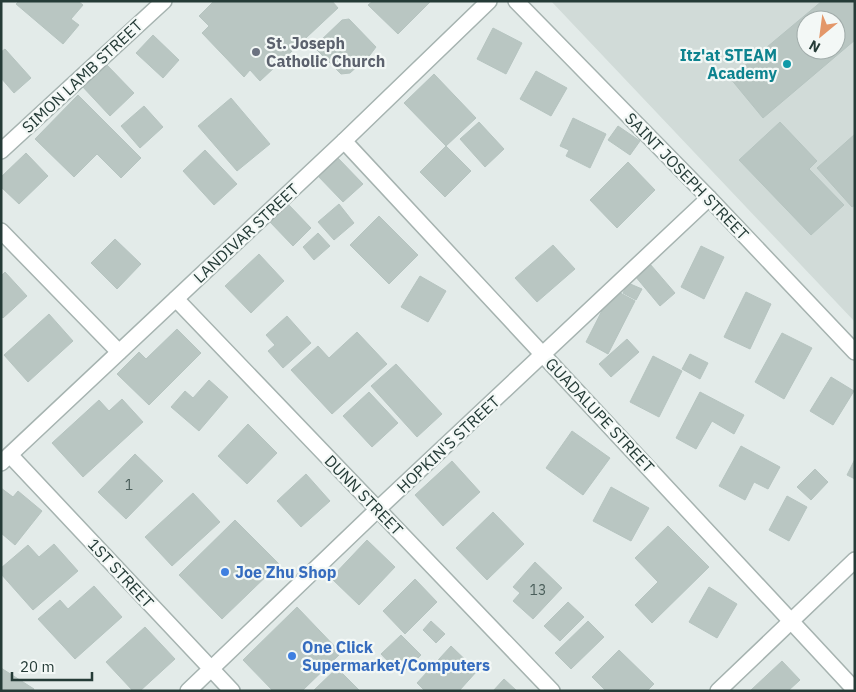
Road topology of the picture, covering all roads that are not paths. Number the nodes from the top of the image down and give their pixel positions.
1 (164, 1) edge
2 (489, 1) edge
3 (516, 1) edge
4 (344, 141) junction
5 (1, 151) edge
6 (709, 198) junction
7 (1, 231) edge
8 (176, 299) junction
9 (119, 352) junction
10 (855, 352) edge
11 (543, 354) junction
12 (6, 459) edge
13 (378, 509) junction
14 (855, 560) edge
15 (791, 621) junction
16 (211, 669) junction
17 (855, 690) edge
18 (188, 691) edge
19 (232, 691) edge
20 (552, 691) edge
21 (718, 691) edge

1 - 5 street, SIMON LAMB STREET
2 - 4 street, LANDIVAR STREET
3 - 6 street, SAINT JOSEPH STREET
4 - 8 street, LANDIVAR STREET
4 - 11 street, GUADALUPE STREET
6 - 10 street, SAINT JOSEPH STREET
6 - 11 street, HOPKIN'S STREET
7 - 9 street
8 - 9 street, LANDIVAR STREET
8 - 13 street, DUNN STREET
9 - 12 street, LANDIVAR STREET
11 - 13 street, HOPKIN'S STREET
11 - 15 street, GUADALUPE STREET
12 - 16 street, 1ST STREET
13 - 16 street, HOPKIN'S STREET
13 - 20 street, DUNN STREET
14 - 15 street
15 - 17 street, GUADALUPE STREET
15 - 21 street
16 - 18 street, HOPKIN'S STREET
16 - 19 street, 1ST STREET

